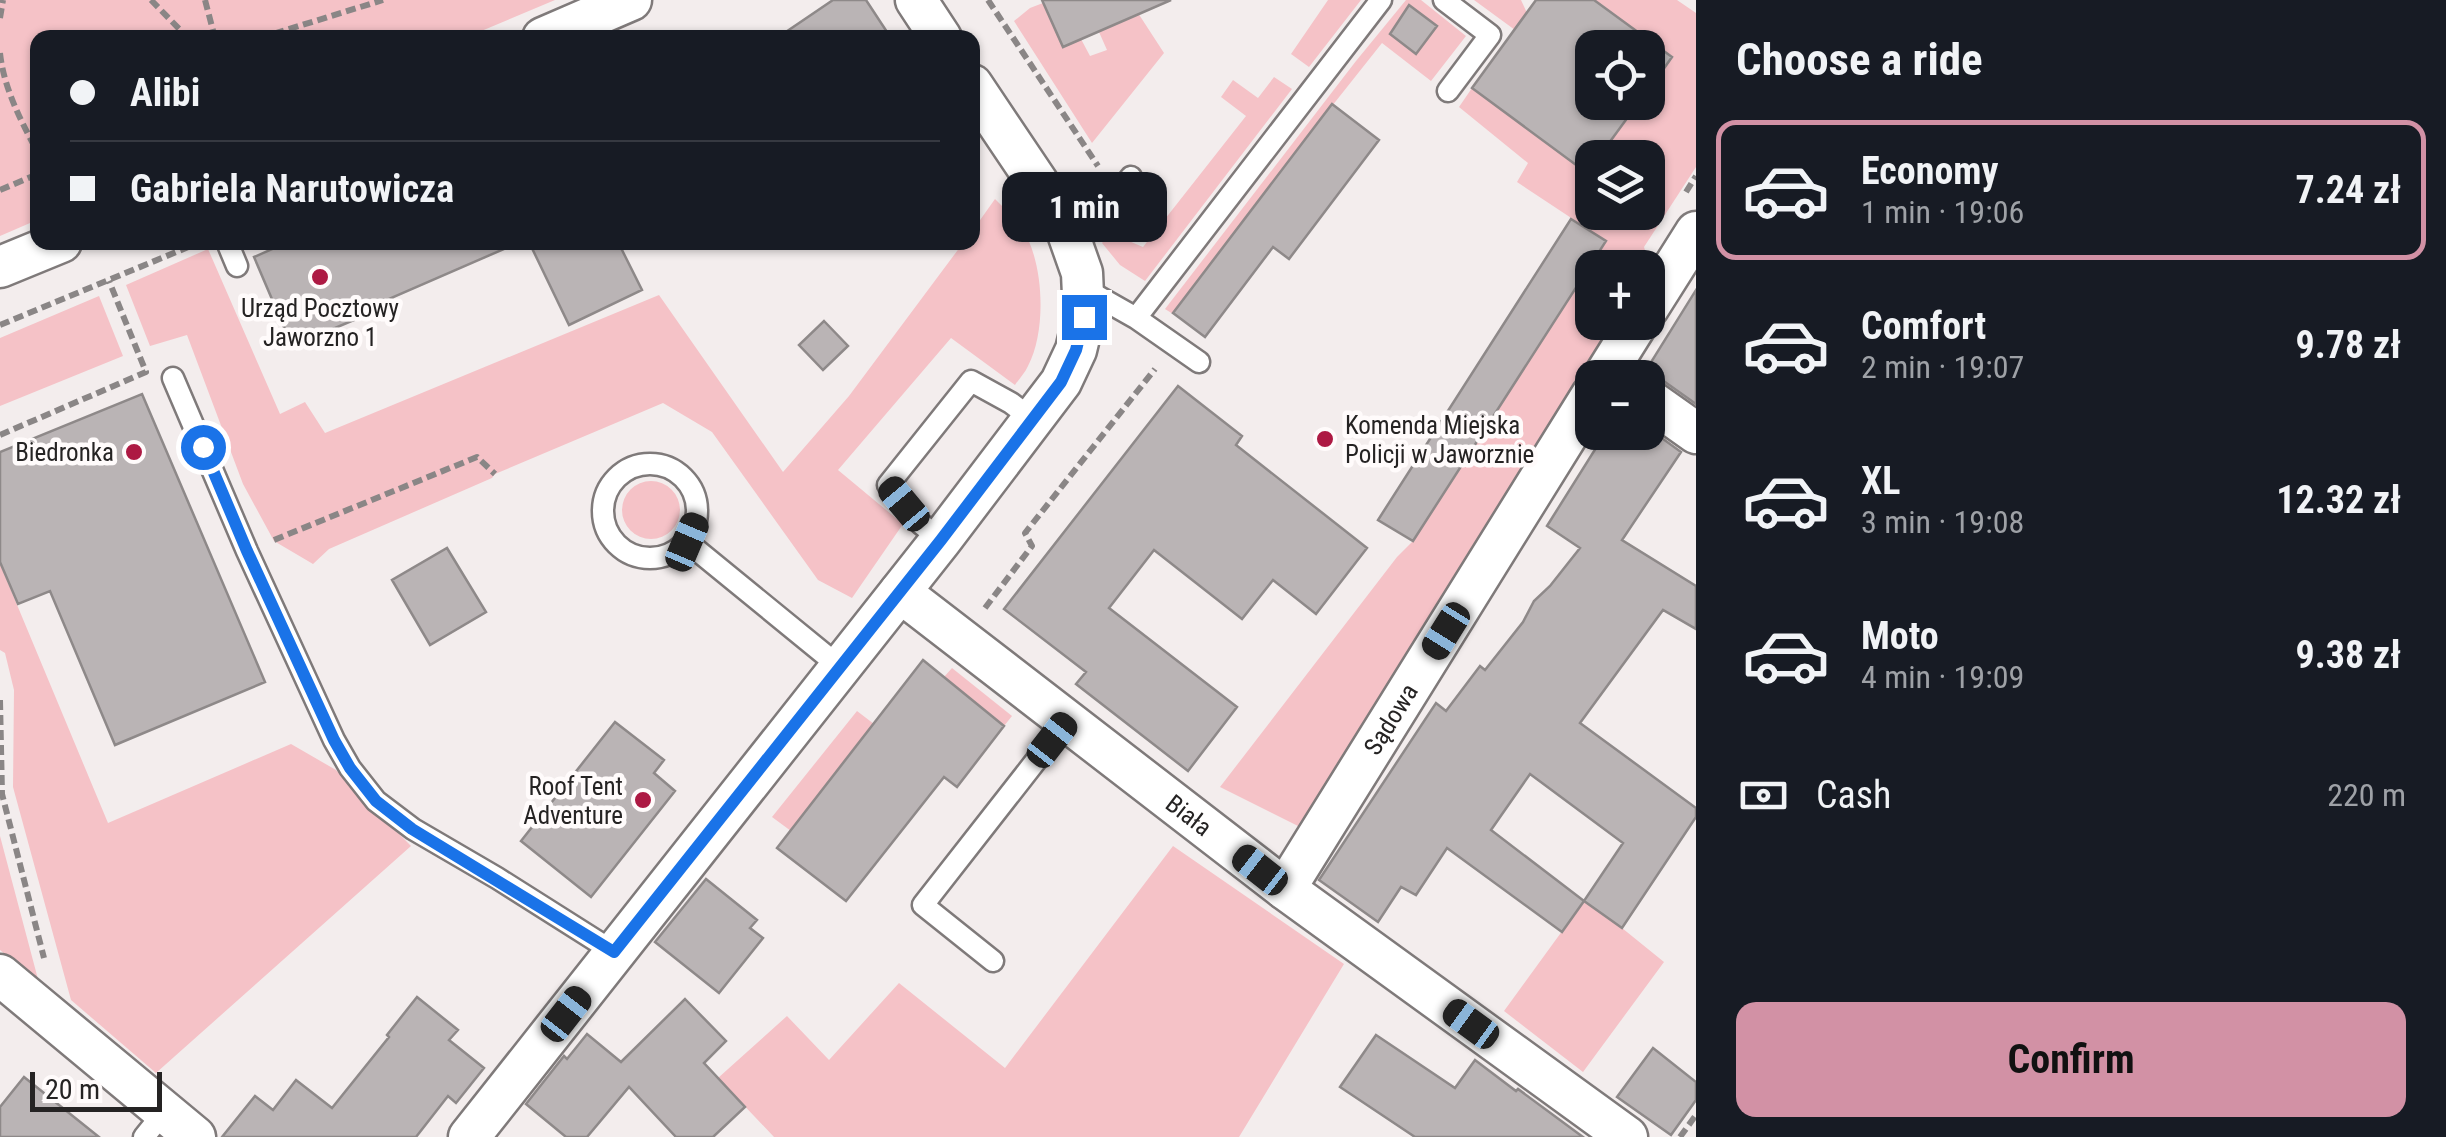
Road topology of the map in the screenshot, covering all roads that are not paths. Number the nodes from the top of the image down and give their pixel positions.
1 (631, 0) edge
2 (916, 0) edge
3 (1381, 0) edge
4 (1444, 0) edge
5 (562, 30) edge
6 (935, 30) edge
7 (1448, 91) dead end
8 (980, 97) edge
9 (1131, 177) dead end
10 (1696, 232) edge
11 (1074, 249) junction
12 (41, 250) edge
13 (230, 250) edge
14 (237, 266) dead end
15 (0, 267) edge
16 (1665, 281) edge
17 (1083, 288) junction
18 (1136, 318) junction
19 (1199, 362) dead end
20 (174, 378) dead end
21 (1665, 411) edge
22 (1032, 419) junction
23 (1575, 428) edge
24 (1696, 433) edge
25 (941, 540) junction
26 (687, 542) junction
27 (900, 592) junction
28 (840, 667) junction
29 (1067, 721) junction
30 (1285, 889) junction
31 (614, 952) junction
32 (993, 961) dead end
33 (0, 975) edge
34 (154, 1124) edge
35 (195, 1137) edge
36 (470, 1137) edge
37 (1627, 1137) edge

1 - 5 street
2 - 6 street
3 - 18 lane
4 - 7 lane
8 - 11 street
9 - 11 lane
10 - 16 street
11 - 17 street
12 - 15 street
13 - 14 lane
17 - 18 lane
17 - 22 street
18 - 19 lane
20 - 31 lane
21 - 24 street
22 - 25 street
22 - 25 lane
23 - 30 street, Sądowa
25 - 27 street
26 - 26 lane
26 - 28 lane
27 - 28 street
27 - 29 street, Biała
28 - 31 street
29 - 30 street, Biała
29 - 32 lane
30 - 37 street, Biała
31 - 36 street
33 - 34 street
34 - 35 street

